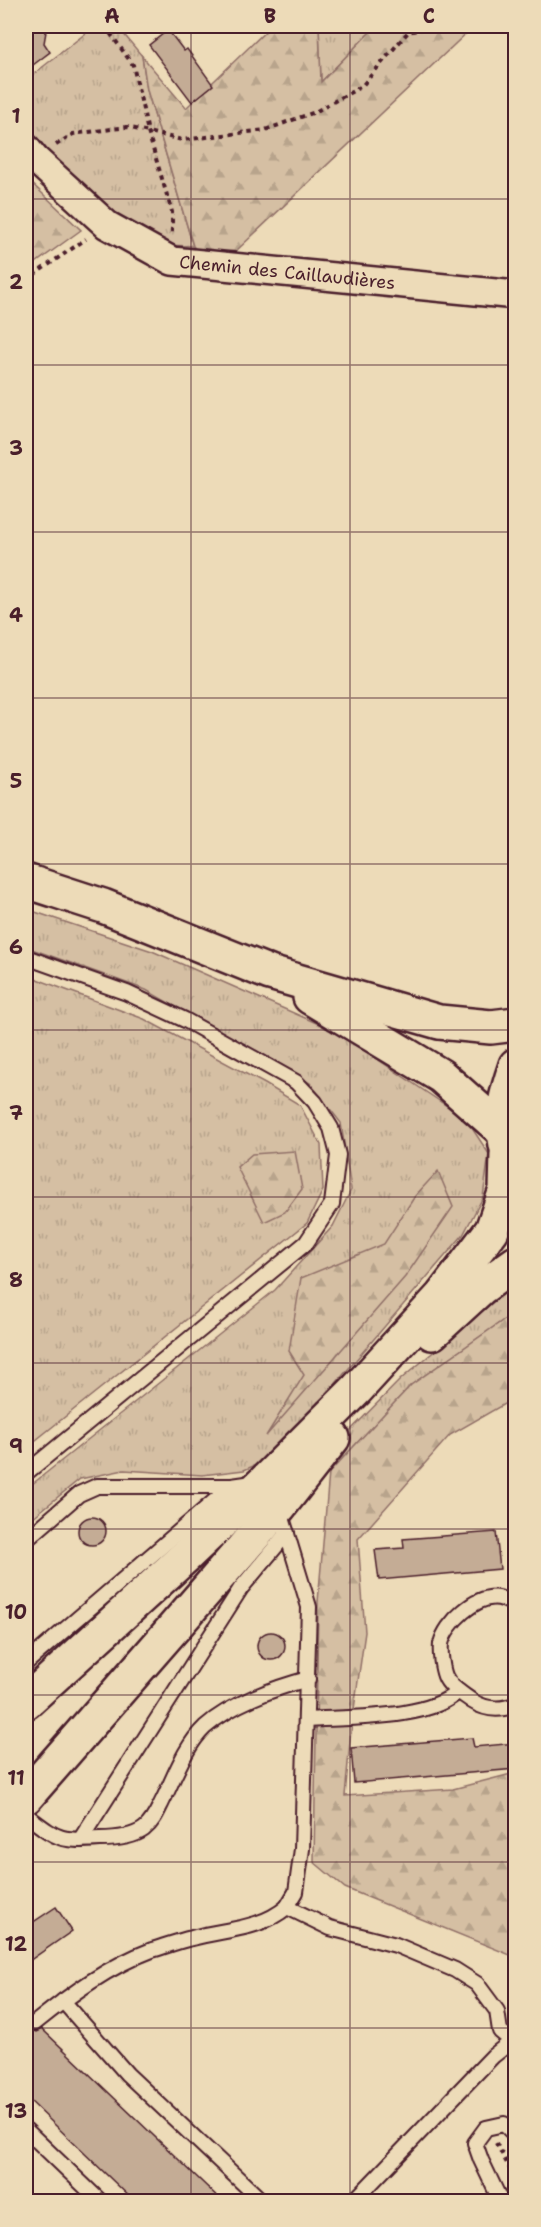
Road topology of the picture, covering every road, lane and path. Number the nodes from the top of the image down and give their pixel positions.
1 (105, 26) edge
2 (436, 26) edge
3 (148, 132) junction
4 (30, 154) edge
5 (107, 225) junction
6 (172, 261) junction
7 (26, 280) edge
8 (516, 295) edge
9 (26, 881) edge
10 (26, 957) edge
11 (270, 973) junction
12 (516, 1024) edge
13 (516, 1065) edge
14 (509, 1152) edge
15 (516, 1263) edge
16 (26, 1473) edge
17 (267, 1499) junction
18 (26, 1540) edge
19 (516, 1606) edge
20 (26, 1663) edge
21 (308, 1679) junction
22 (458, 1690) junction
23 (26, 1702) edge
24 (516, 1704) edge
25 (306, 1720) junction
26 (26, 1797) edge
27 (26, 1815) edge
28 (80, 1840) junction
29 (287, 1907) junction
30 (63, 2001) junction
31 (35, 2023) dead end
32 (514, 2042) edge
33 (26, 2130) edge
34 (516, 2136) edge
35 (495, 2142) dead end
36 (516, 2180) edge
37 (101, 2202) edge
38 (263, 2202) edge
39 (353, 2202) edge
40 (501, 2202) edge

1 - 3 path
2 - 3 path
3 - 4 path
3 - 6 path
4 - 5 street, Chemin des Caillaudières
5 - 6 street, Chemin des Caillaudières
5 - 7 path
6 - 8 street, Chemin des Caillaudières
9 - 11 main road
10 - 16 lane
11 - 12 main road
11 - 14 main road
13 - 14 main road
14 - 17 main road
15 - 17 main road
17 - 18 lane
17 - 20 lane
17 - 21 lane
17 - 23 main road
17 - 26 main road
17 - 28 lane
19 - 22 lane
21 - 25 lane
21 - 28 lane
22 - 24 lane
22 - 25 lane
25 - 29 lane
27 - 28 lane
29 - 30 lane
29 - 32 lane
30 - 31 lane
30 - 38 lane
32 - 39 lane
33 - 37 lane
34 - 40 lane
35 - 36 path

